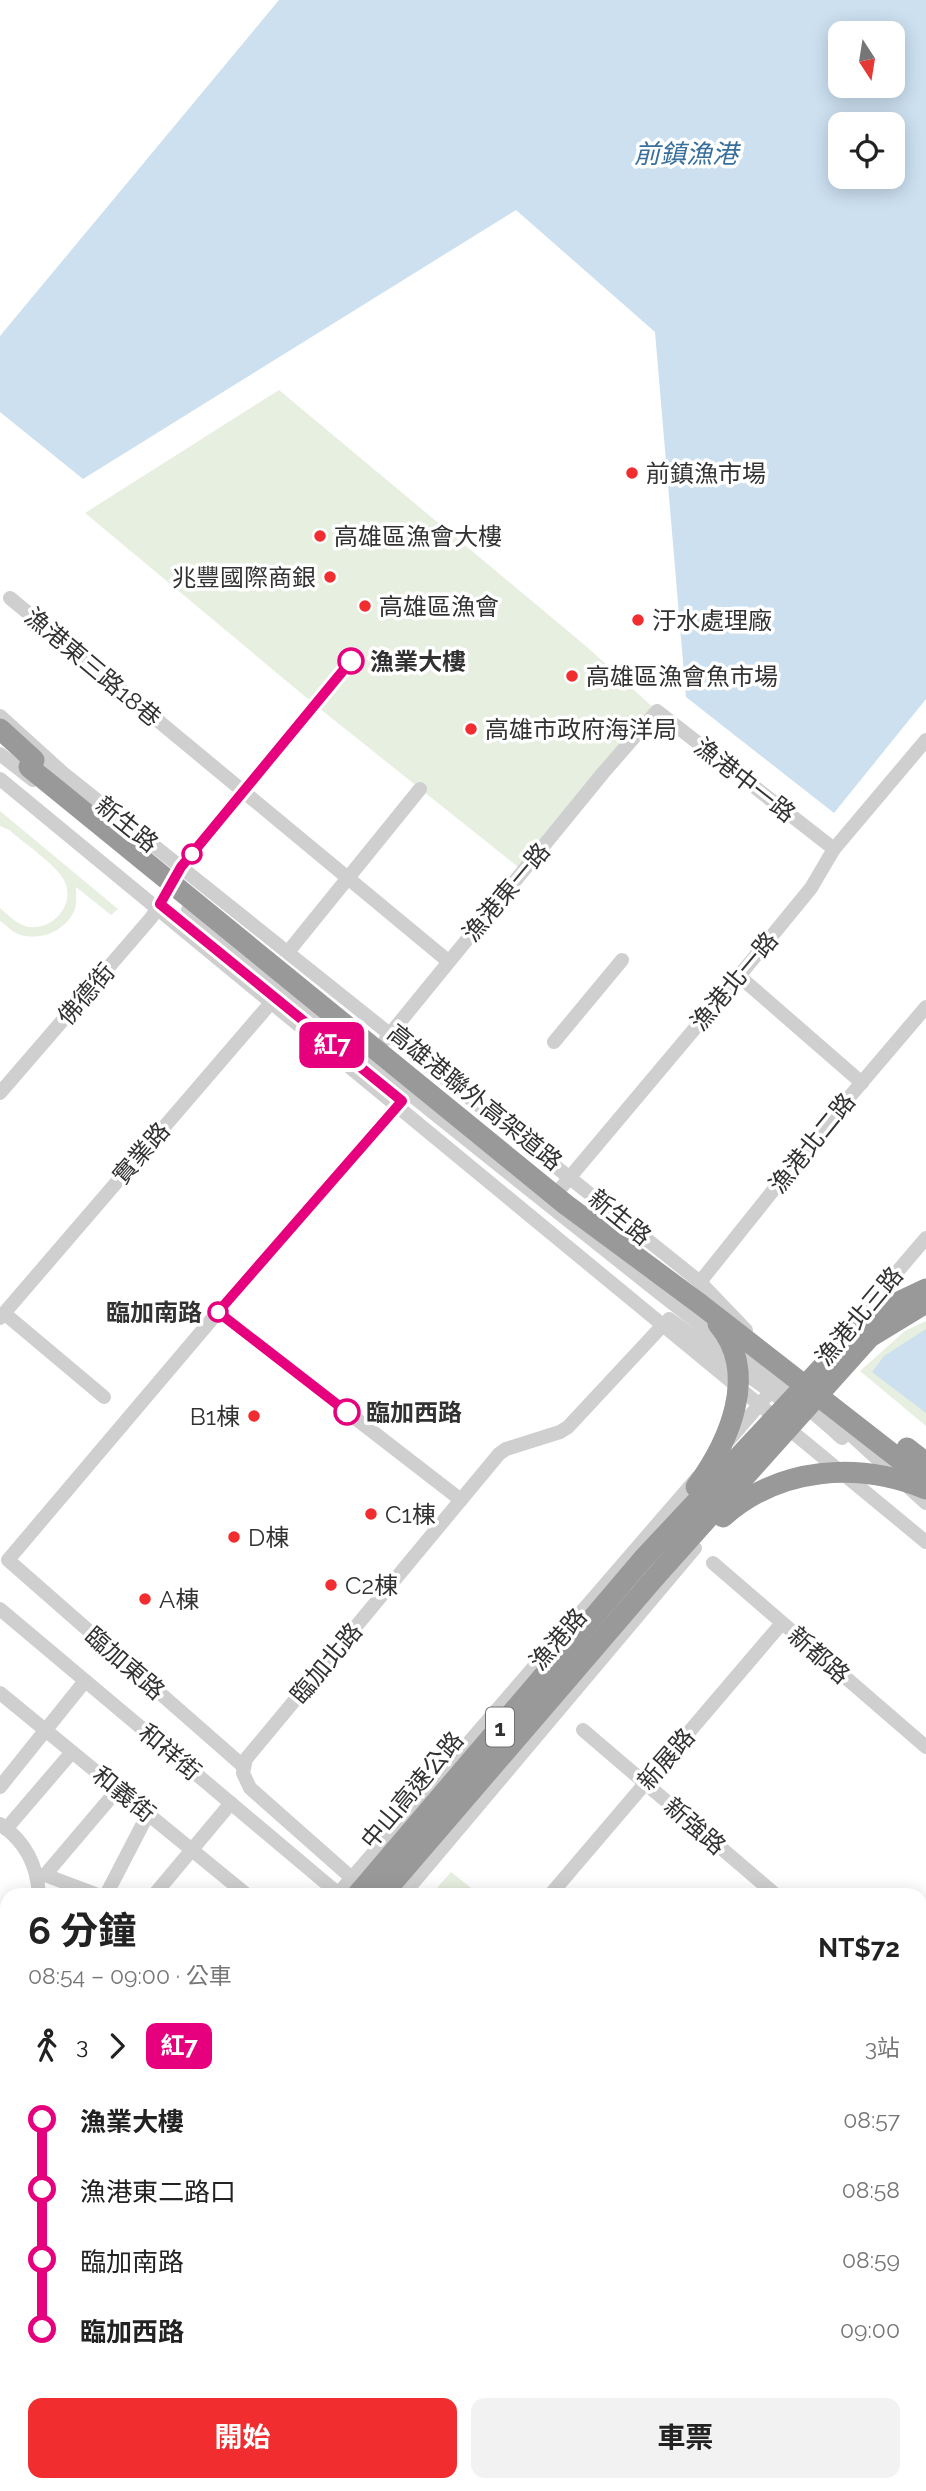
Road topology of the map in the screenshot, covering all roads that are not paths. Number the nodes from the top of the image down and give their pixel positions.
1 (10, 598) dead end
2 (657, 711) joint
3 (0, 716) edge
4 (0, 731) edge
5 (926, 740) edge
6 (0, 745) edge
7 (0, 754) edge
8 (31, 764) junction
9 (0, 772) edge
10 (0, 779) edge
11 (420, 789) dead end
12 (834, 849) junction
13 (348, 879) junction
14 (162, 902) junction
15 (288, 952) junction
16 (622, 960) dead end
17 (448, 961) junction
18 (738, 976) junction
19 (276, 997) junction
20 (926, 1007) edge
21 (390, 1034) junction
22 (554, 1042) dead end
23 (362, 1067) junction
24 (862, 1083) junction
25 (1, 1091) edge
26 (399, 1104) junction
27 (570, 1176) junction
28 (541, 1212) junction
29 (926, 1237) edge
30 (700, 1282) junction
31 (926, 1289) edge
32 (926, 1303) edge
33 (700, 1304) junction
34 (218, 1312) junction
35 (2, 1315) edge
36 (666, 1322) junction
37 (796, 1390) junction
38 (768, 1395) junction
39 (104, 1397) dead end
40 (814, 1407) junction
41 (794, 1429) junction
42 (916, 1452) edge
43 (926, 1463) edge
44 (926, 1480) edge
45 (926, 1489) edge
46 (461, 1500) junction
47 (926, 1503) edge
48 (926, 1514) edge
49 (926, 1533) edge
50 (926, 1542) edge
51 (643, 1559) junction
52 (713, 1563) dead end
53 (656, 1576) junction
54 (3, 1618) edge
55 (782, 1623) junction
56 (85, 1681) junction
57 (0, 1694) edge
58 (46, 1730) junction
59 (583, 1730) dead end
60 (926, 1747) edge
61 (72, 1752) junction
62 (243, 1766) junction
63 (645, 1783) junction
64 (0, 1787) edge
65 (118, 1789) junction
66 (231, 1803) junction
67 (148, 1814) junction
68 (3, 1827) edge
69 (192, 1850) junction
70 (41, 1875) junction
71 (40, 1888) edge
72 (78, 1888) edge
73 (110, 1888) edge
74 (164, 1888) edge
75 (238, 1888) edge
76 (340, 1888) edge
77 (341, 1888) edge
78 (348, 1888) edge
79 (349, 1888) edge
80 (388, 1888) edge
81 (409, 1888) edge
82 (556, 1888) edge
83 (768, 1888) edge

1 - 13 street, 漁港東三路18巷
2 - 12 street, 漁港中一路
2 - 17 street, 漁港東一路
3 - 15 street, 新生路
4 - 8 highway
5 - 12 street, 漁港北一路
6 - 8 highway, 高雄港聯外高架道路
7 - 14 street, 新生路
8 - 33 highway, 高雄港聯外高架道路, bridge
8 - 42 highway, 高雄港聯外高架道路, bridge
9 - 14 street, 新生路
10 - 14 street, 新生路
11 - 13 street
12 - 18 street, 漁港北一路
13 - 15 street
13 - 17 street, 漁港東三路18巷
14 - 19 street, 新生路
14 - 25 street, 佛德街
15 - 21 street, 新生路
16 - 22 street
17 - 21 street, 漁港東一路
18 - 24 street
18 - 27 street, 漁港北一路
19 - 23 street, 新生路
19 - 35 street, 實業路
20 - 24 street, 漁港北二路
21 - 23 street, 漁港東一路
21 - 27 street, 新生路
23 - 26 street, 新生路
23 - 28 street, 新生路
24 - 30 street, 漁港北二路
26 - 28 street, 新生路
26 - 34 street
27 - 28 street, 漁港北一路
27 - 30 street, 新生路
28 - 36 street, 新生路
28 - 38 street, 新生路
29 - 37 street, 漁港北三路
30 - 37 street, 新生路
31 - 51 highway, bridge
32 - 53 highway, bridge
33 - 44 highway, 高雄港聯外高架道路, bridge
33 - 51 highway, bridge
34 - 46 street
34 - 62 street, 臨加東路
35 - 39 street
36 - 38 street, 新生路
36 - 46 street, 臨加北路
37 - 38 street, 新生路
37 - 40 street, 新生路
38 - 41 street, 新生路
38 - 78 street, 漁港路
40 - 41 street, 漁港路
40 - 47 street, 新生路
40 - 48 street, 新生路
41 - 49 street, 新生路
41 - 50 street, 新生路
41 - 81 street, 漁港路
42 - 43 highway, 高雄港聯外高架道路
45 - 53 highway, bridge
46 - 62 street, 臨加北路
51 - 79 highway, 中山高速公路 / 1, bridge
52 - 55 street, 新都路
53 - 80 highway, 中山高速公路 / 1
54 - 56 street, 和祥街
55 - 60 street, 新都路
55 - 63 street, 新展路
56 - 58 street
56 - 66 street, 和祥街
57 - 58 street, 和義街
58 - 61 street, 和義街
58 - 64 street
59 - 63 street, 新強路
61 - 65 street, 和義街
61 - 68 street
62 - 77 street
63 - 82 street, 新展路
63 - 83 street, 新強路
65 - 67 street, 和義街
65 - 70 street
66 - 69 street
66 - 76 street, 和祥街
67 - 69 street, 和義街
67 - 73 street
68 - 70 street
69 - 74 street
69 - 75 street, 和義街
70 - 71 street
70 - 72 street

